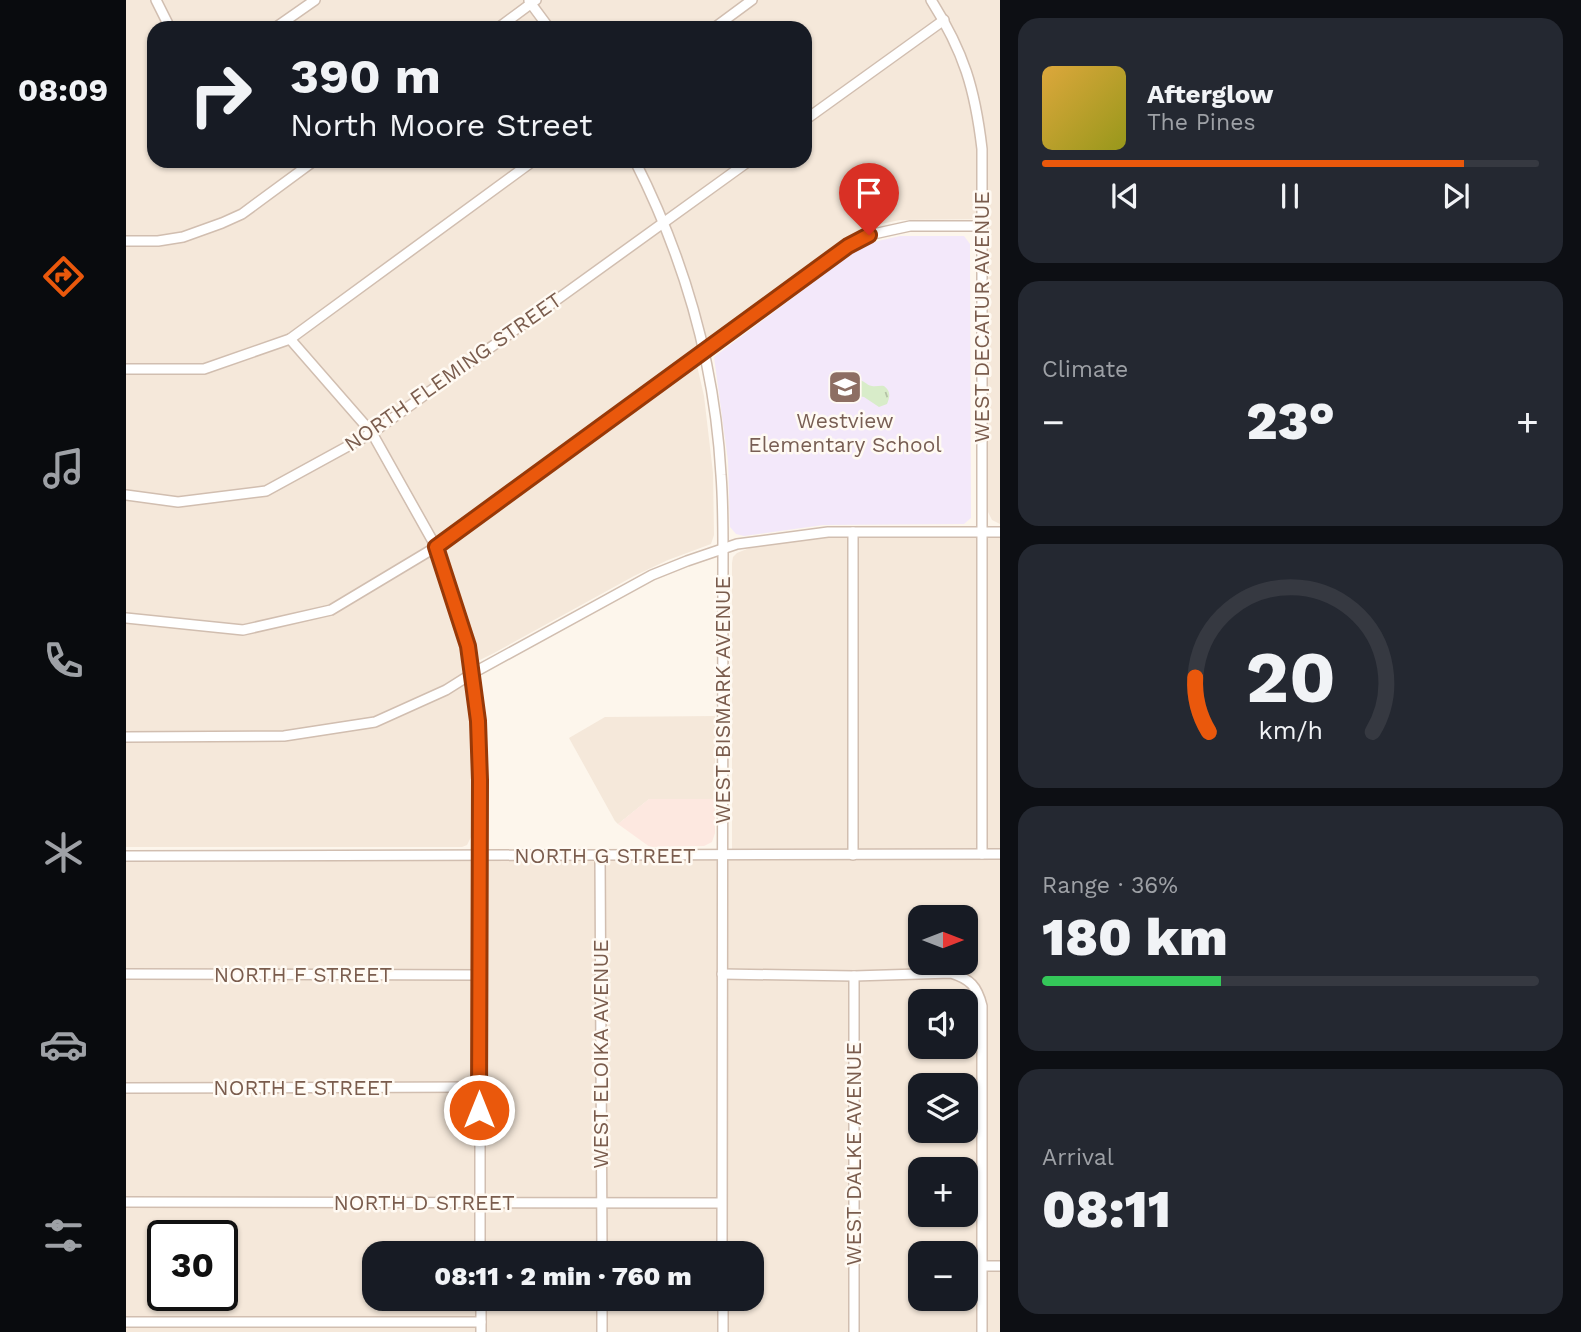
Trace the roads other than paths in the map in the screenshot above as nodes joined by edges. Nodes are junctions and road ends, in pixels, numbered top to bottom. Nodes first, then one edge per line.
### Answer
1 (156, 0) edge
2 (315, 0) edge
3 (752, 0) edge
4 (931, 0) edge
5 (532, 1) edge
6 (944, 20) junction
7 (166, 21) edge
8 (285, 21) edge
9 (507, 21) edge
10 (545, 21) edge
11 (724, 21) edge
12 (812, 115) edge
13 (304, 168) edge
14 (523, 168) edge
15 (638, 168) edge
16 (739, 168) edge
17 (664, 223) junction
18 (981, 226) junction
19 (126, 241) edge
20 (290, 339) junction
21 (705, 352) junction
22 (126, 369) edge
23 (372, 433) junction
24 (126, 495) edge
25 (853, 532) junction
26 (982, 532) junction
27 (1000, 532) edge
28 (436, 547) junction
29 (723, 550) junction
30 (126, 618) edge
31 (473, 673) junction
32 (126, 737) edge
33 (982, 854) junction
34 (1000, 854) edge
35 (600, 855) junction
36 (722, 855) junction
37 (853, 855) junction
38 (126, 856) edge
39 (480, 856) junction
40 (126, 974) edge
41 (722, 974) junction
42 (480, 975) junction
43 (854, 976) junction
44 (479, 1087) junction
45 (126, 1088) edge
46 (126, 1202) edge
47 (479, 1203) junction
48 (602, 1203) junction
49 (721, 1203) junction
50 (480, 1241) edge
51 (602, 1241) edge
52 (722, 1241) edge
53 (983, 1266) junction
54 (1000, 1266) edge
55 (602, 1311) edge
56 (723, 1311) edge
57 (126, 1322) edge
58 (481, 1327) edge
59 (602, 1332) edge
60 (723, 1332) edge
61 (853, 1332) edge
62 (982, 1332) edge

1 - 7 street
2 - 8 street
3 - 11 street
4 - 6 street, WEST DECATUR AVENUE
5 - 9 street
5 - 10 street
6 - 12 street
6 - 18 street, WEST DECATUR AVENUE
13 - 19 street
14 - 20 street
15 - 17 street, WEST BISMARK AVENUE
16 - 17 street, NORTH FLEMING STREET
17 - 21 street, WEST BISMARK AVENUE
17 - 23 street, NORTH FLEMING STREET
18 - 21 street
18 - 26 street, WEST DECATUR AVENUE
20 - 22 street
20 - 23 street
21 - 28 street
21 - 29 street, WEST BISMARK AVENUE
23 - 24 street, NORTH FLEMING STREET
23 - 28 street
25 - 26 street
25 - 29 street
25 - 37 street
26 - 27 street
26 - 33 street, WEST DECATUR AVENUE
28 - 30 street
28 - 31 street
29 - 31 street
29 - 36 street, WEST BISMARK AVENUE
31 - 32 street
31 - 39 street
33 - 34 street, NORTH G STREET
33 - 37 street, NORTH G STREET
35 - 36 street, NORTH G STREET
35 - 39 street, NORTH G STREET
35 - 48 street, WEST ELOIKA AVENUE
36 - 37 street, NORTH G STREET
36 - 41 street, WEST BISMARK AVENUE
38 - 39 street, NORTH G STREET
39 - 42 street
40 - 42 street, NORTH F STREET
41 - 43 street
41 - 49 street, WEST BISMARK AVENUE
42 - 44 street
43 - 53 street
43 - 61 street, WEST DALKE AVENUE
44 - 45 street, NORTH E STREET
44 - 47 street
46 - 47 street, NORTH D STREET
47 - 48 street, NORTH D STREET
47 - 50 street
48 - 49 street, NORTH D STREET
48 - 51 street, WEST ELOIKA AVENUE
49 - 52 street, WEST BISMARK AVENUE
53 - 54 street
53 - 62 street
55 - 59 street
56 - 60 street
57 - 58 street

